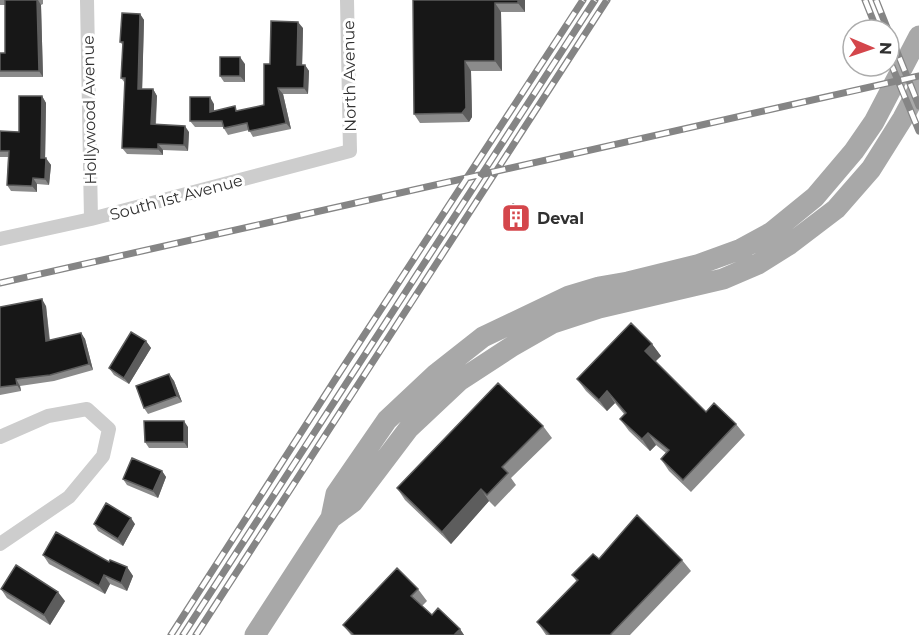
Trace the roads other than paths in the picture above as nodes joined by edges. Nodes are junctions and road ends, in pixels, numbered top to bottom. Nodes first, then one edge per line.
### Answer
1 (87, 0) edge
2 (347, 0) edge
3 (919, 36) edge
4 (919, 88) edge
5 (350, 151) joint
6 (91, 219) junction
7 (0, 239) edge
8 (0, 437) edge
9 (331, 518) junction
10 (0, 544) edge
11 (255, 635) edge

1 - 6 street, Hollywood Avenue
2 - 5 street, North Avenue
3 - 9 main road
4 - 9 main road
5 - 6 street, South 1st Avenue
6 - 7 street, South 1st Avenue
8 - 10 street
9 - 11 main road

